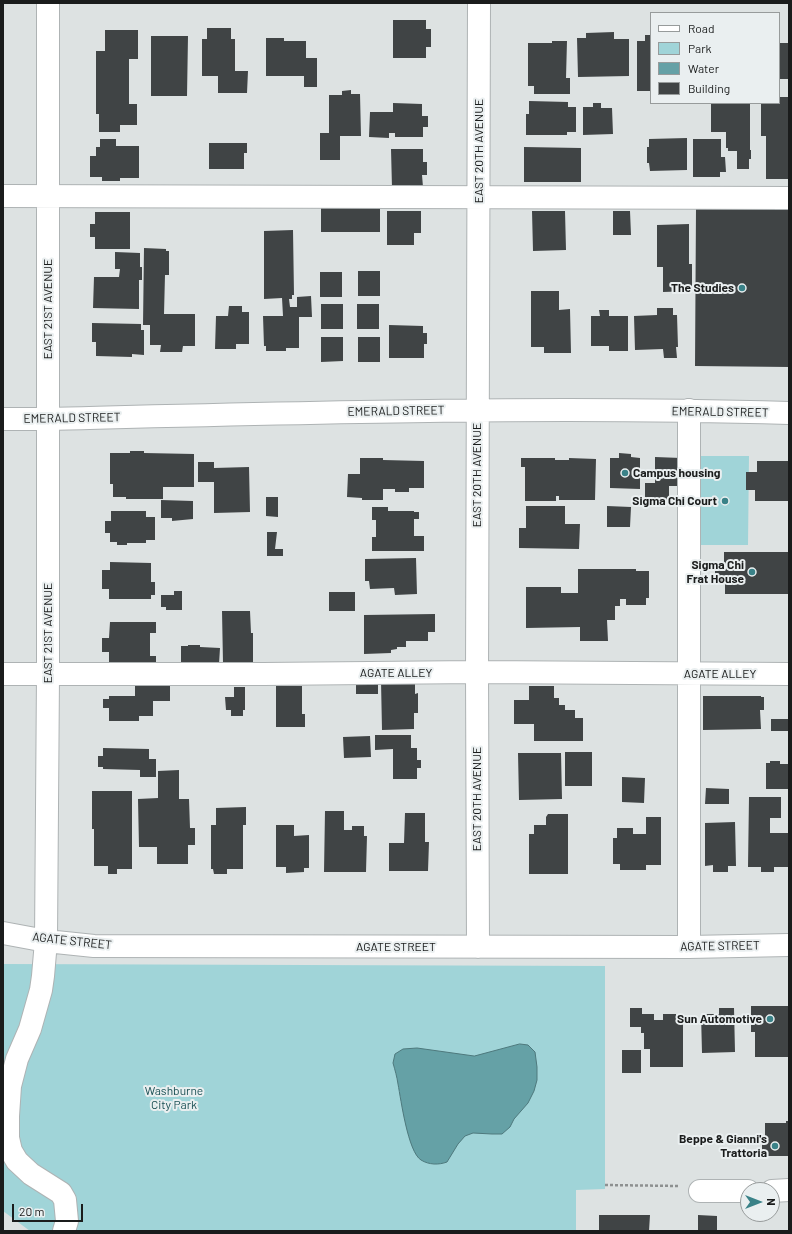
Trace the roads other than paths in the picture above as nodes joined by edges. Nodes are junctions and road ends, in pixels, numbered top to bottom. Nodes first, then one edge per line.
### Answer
1 (48, 3) edge
2 (479, 3) edge
3 (3, 196) edge
4 (48, 196) junction
5 (479, 198) junction
6 (789, 198) edge
7 (477, 410) junction
8 (689, 410) junction
9 (789, 413) edge
10 (3, 419) edge
11 (48, 419) junction
12 (477, 672) junction
13 (3, 674) edge
14 (48, 674) junction
15 (689, 674) junction
16 (789, 674) edge
17 (3, 933) edge
18 (46, 941) junction
19 (789, 945) edge
20 (478, 946) junction
21 (688, 946) junction
22 (740, 1191) edge
23 (700, 1192) road end
24 (64, 1231) edge

1 - 4 street, EAST 21ST AVENUE
2 - 5 street, EAST 20TH AVENUE
3 - 4 street
4 - 5 street
4 - 11 street, EAST 21ST AVENUE
5 - 6 street
5 - 7 street, EAST 20TH AVENUE
7 - 8 street, EMERALD STREET
7 - 11 street, EMERALD STREET
7 - 12 street, EAST 20TH AVENUE
8 - 9 street, EMERALD STREET
8 - 15 street
10 - 11 street, EMERALD STREET
11 - 14 street, EAST 21ST AVENUE
12 - 14 street, AGATE ALLEY
12 - 15 street, AGATE ALLEY
12 - 20 street, EAST 20TH AVENUE
13 - 14 street, AGATE ALLEY
14 - 18 street, EAST 21ST AVENUE
15 - 16 street, AGATE ALLEY
15 - 21 street
17 - 18 street, AGATE STREET
18 - 20 street, AGATE STREET
18 - 24 street, EAST 21ST AVENUE
19 - 21 street, AGATE STREET
20 - 21 street, AGATE STREET
22 - 23 street

